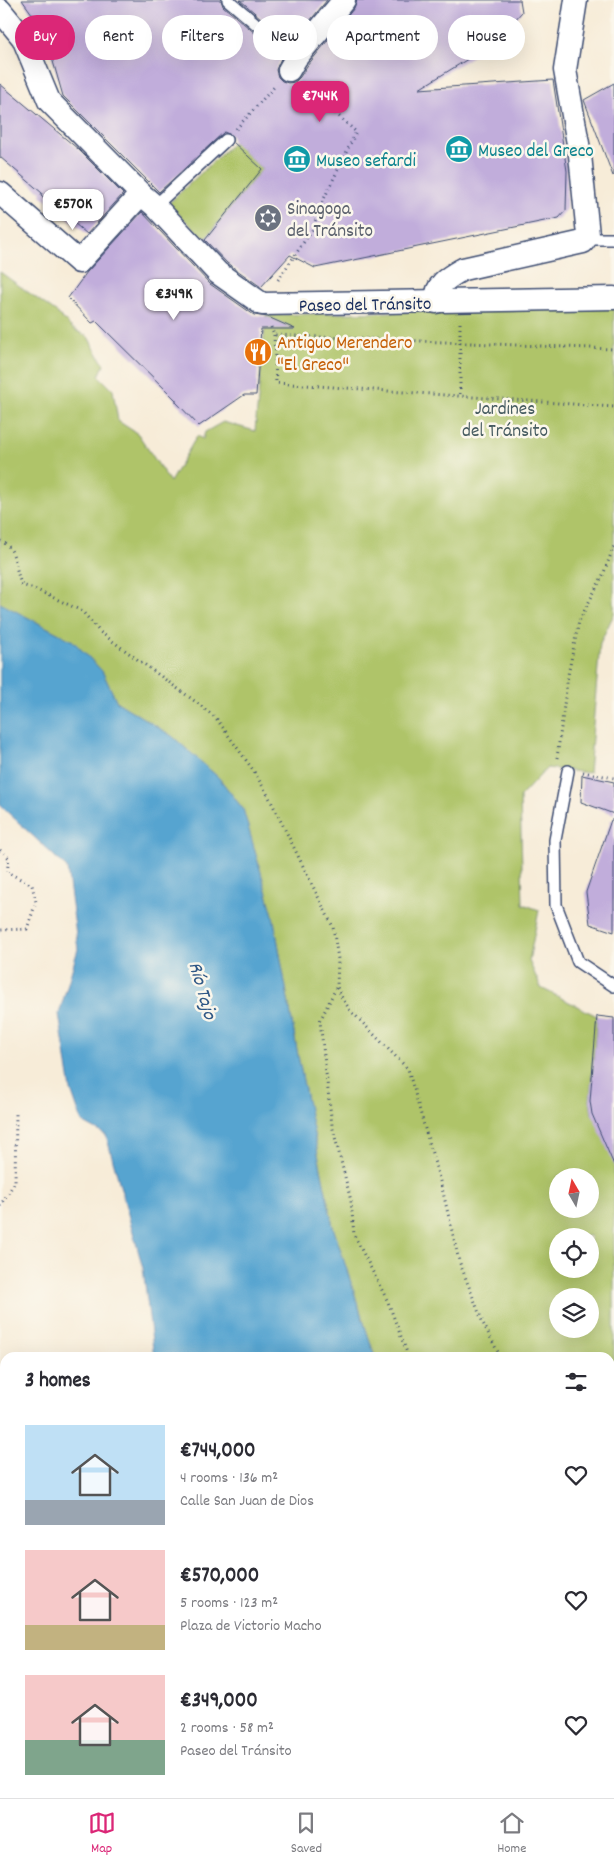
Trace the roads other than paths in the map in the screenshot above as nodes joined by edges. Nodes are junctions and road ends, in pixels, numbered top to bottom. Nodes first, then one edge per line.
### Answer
1 (228, 0) edge
2 (344, 0) edge
3 (576, 0) edge
4 (0, 10) edge
5 (292, 64) joint
6 (226, 140) road end
7 (0, 193) edge
8 (148, 200) junction
9 (588, 235) junction
10 (614, 239) edge
11 (614, 298) edge
12 (436, 302) junction
13 (572, 770) road end
14 (614, 986) edge

1 - 5 lane
2 - 5 street
3 - 9 street
4 - 8 street
6 - 8 lane
7 - 8 street
8 - 12 street, Paseo del Tránsito
9 - 10 lane
9 - 12 street
11 - 12 street, Paseo del Tránsito
13 - 14 lane

